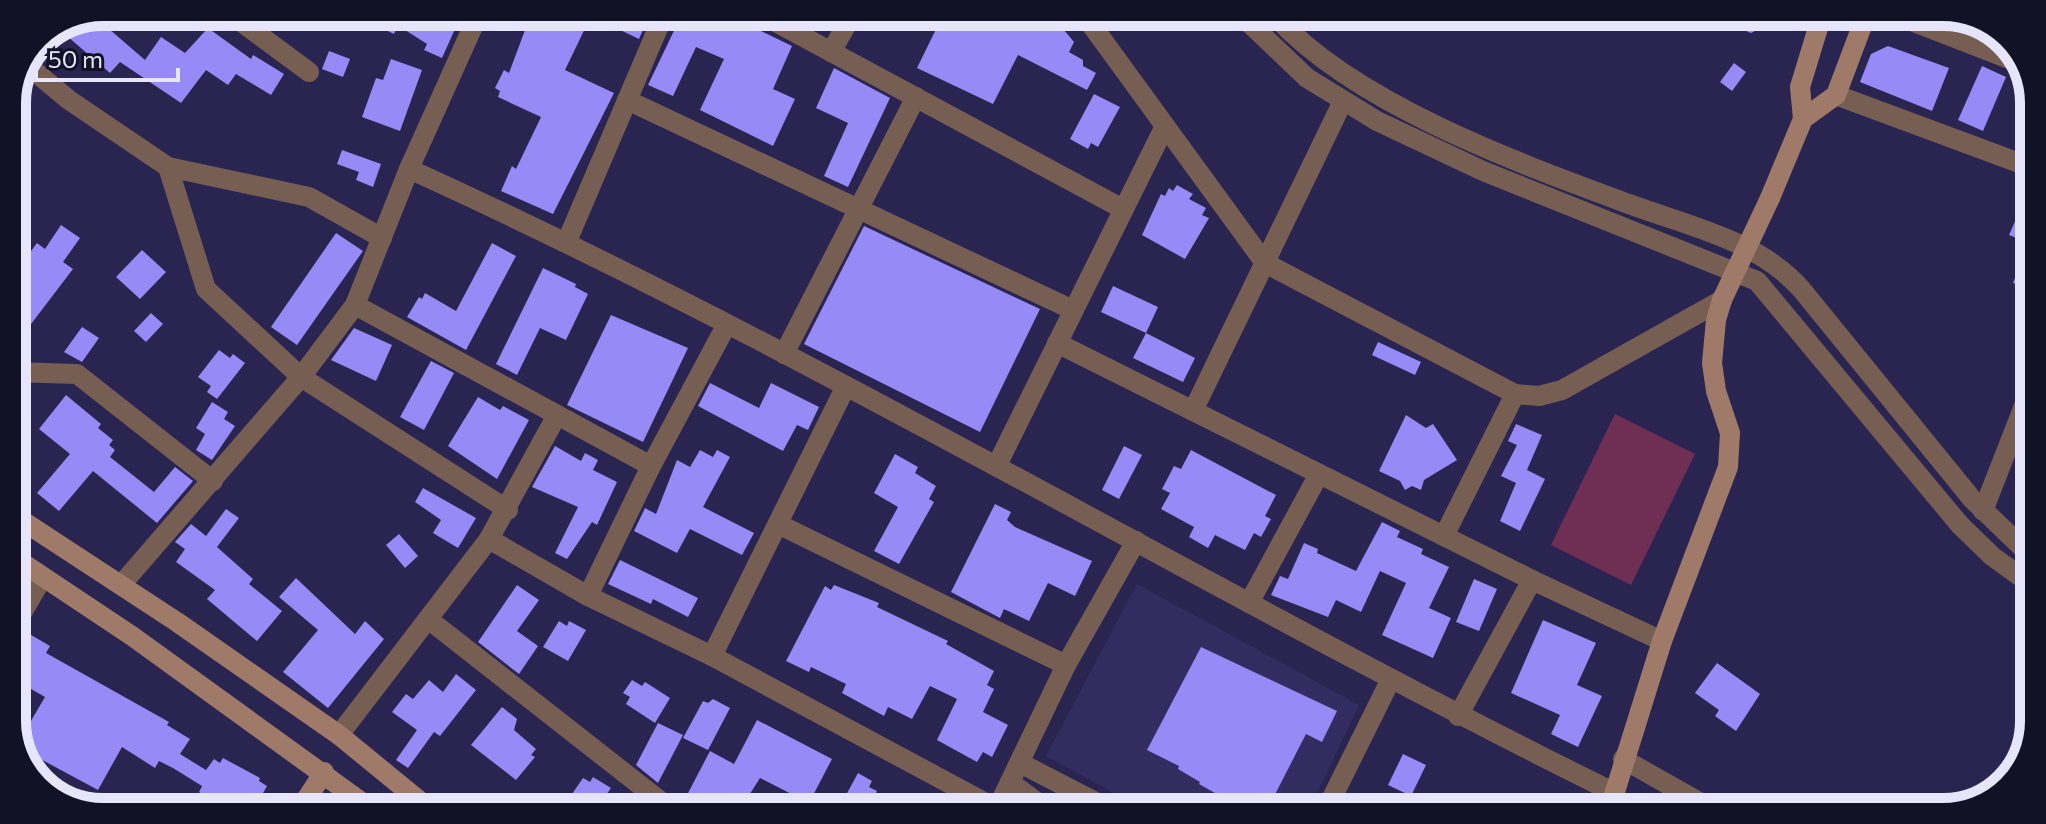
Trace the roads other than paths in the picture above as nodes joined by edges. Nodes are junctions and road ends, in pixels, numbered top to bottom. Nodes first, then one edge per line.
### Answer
1 (247, 26) edge
2 (473, 26) edge
3 (659, 26) edge
4 (783, 26) edge
5 (846, 26) edge
6 (1092, 26) edge
7 (1252, 26) edge
8 (1286, 26) edge
9 (1819, 26) edge
10 (1862, 26) edge
11 (1924, 26) edge
12 (831, 52) junction
13 (2004, 57) edge
14 (33, 70) edge
15 (309, 72) dead end
16 (1836, 95) junction
17 (916, 97) junction
18 (627, 100) junction
19 (1343, 101) junction
20 (1803, 119) junction
21 (1165, 126) junction
22 (1467, 138) junction
23 (1456, 160) junction
24 (2020, 163) edge
25 (168, 167) junction
26 (409, 169) junction
27 (857, 208) junction
28 (1123, 209) junction
29 (382, 238) junction
30 (567, 241) junction
31 (1265, 263) junction
32 (1722, 300) junction
33 (355, 305) junction
34 (1073, 310) junction
35 (727, 324) junction
36 (1057, 343) junction
37 (784, 354) junction
38 (26, 372) edge
39 (301, 377) junction
40 (846, 386) junction
41 (1515, 394) junction
42 (1193, 411) junction
43 (557, 415) junction
44 (2020, 416) edge
45 (997, 465) junction
46 (651, 466) junction
47 (1319, 474) junction
48 (213, 481) junction
49 (508, 510) junction
50 (1983, 511) junction
51 (26, 523) edge
52 (778, 524) junction
53 (1444, 536) junction
54 (489, 539) junction
55 (1136, 541) junction
56 (2020, 546) edge
57 (26, 565) edge
58 (2020, 576) edge
59 (43, 577) junction
60 (1532, 580) junction
61 (121, 585) junction
62 (588, 596) junction
63 (26, 601) edge
64 (1249, 603) junction
65 (152, 605) junction
66 (428, 619) junction
67 (132, 636) junction
68 (1662, 641) junction
69 (712, 656) junction
70 (1066, 665) junction
71 (1391, 679) junction
72 (1458, 716) junction
73 (339, 735) junction
74 (1623, 759) junction
75 (1020, 763) junction
76 (324, 772) junction
77 (1010, 782) junction
78 (307, 798) edge
79 (357, 798) edge
80 (416, 798) edge
81 (648, 798) edge
82 (977, 798) edge
83 (1002, 798) edge
84 (1031, 798) edge
85 (1088, 798) edge
86 (1332, 798) edge
87 (1606, 798) edge
88 (1612, 798) edge
89 (1692, 798) edge

1 - 15 street
2 - 26 street
3 - 18 street
4 - 12 street
5 - 12 street
6 - 21 street
7 - 19 street
8 - 22 street
9 - 20 street
10 - 16 street
11 - 13 street
12 - 17 street
14 - 25 street
16 - 20 street
16 - 24 street
17 - 27 street
17 - 28 street
18 - 27 street
18 - 30 street
19 - 23 street
19 - 31 street
20 - 32 street, bridge
21 - 28 street
21 - 31 street
22 - 23 street
22 - 50 street
23 - 58 street
25 - 29 street
25 - 39 street
26 - 29 street
26 - 30 street
27 - 34 street
27 - 37 street
28 - 34 street
29 - 33 street
30 - 35 street
31 - 41 street
31 - 42 street
32 - 41 street
32 - 68 street
33 - 39 street
33 - 43 street
34 - 36 street
35 - 37 street
35 - 46 street
36 - 42 street
36 - 45 street
37 - 40 street
38 - 48 street
39 - 48 street
39 - 49 street
40 - 45 street
40 - 52 street
41 - 53 street
42 - 47 street
43 - 46 street
43 - 49 street
44 - 50 street
45 - 55 street
46 - 62 street
47 - 53 street
47 - 64 street
48 - 61 street
49 - 54 street
50 - 56 street
51 - 61 street
52 - 69 street
52 - 70 street
53 - 60 street
54 - 62 street
54 - 66 street
55 - 64 street
55 - 70 street
57 - 59 street
59 - 63 street
59 - 67 street
60 - 68 street
60 - 72 street
61 - 65 street
62 - 69 street
64 - 71 street
65 - 67 street
65 - 73 street
66 - 73 street
66 - 81 street
67 - 76 street
68 - 74 street
69 - 82 street
70 - 75 street
71 - 72 street
71 - 86 street
72 - 87 street
73 - 80 street
74 - 88 street
74 - 89 street
75 - 77 street
75 - 85 street
76 - 78 street
76 - 79 street
77 - 83 street
77 - 84 street

